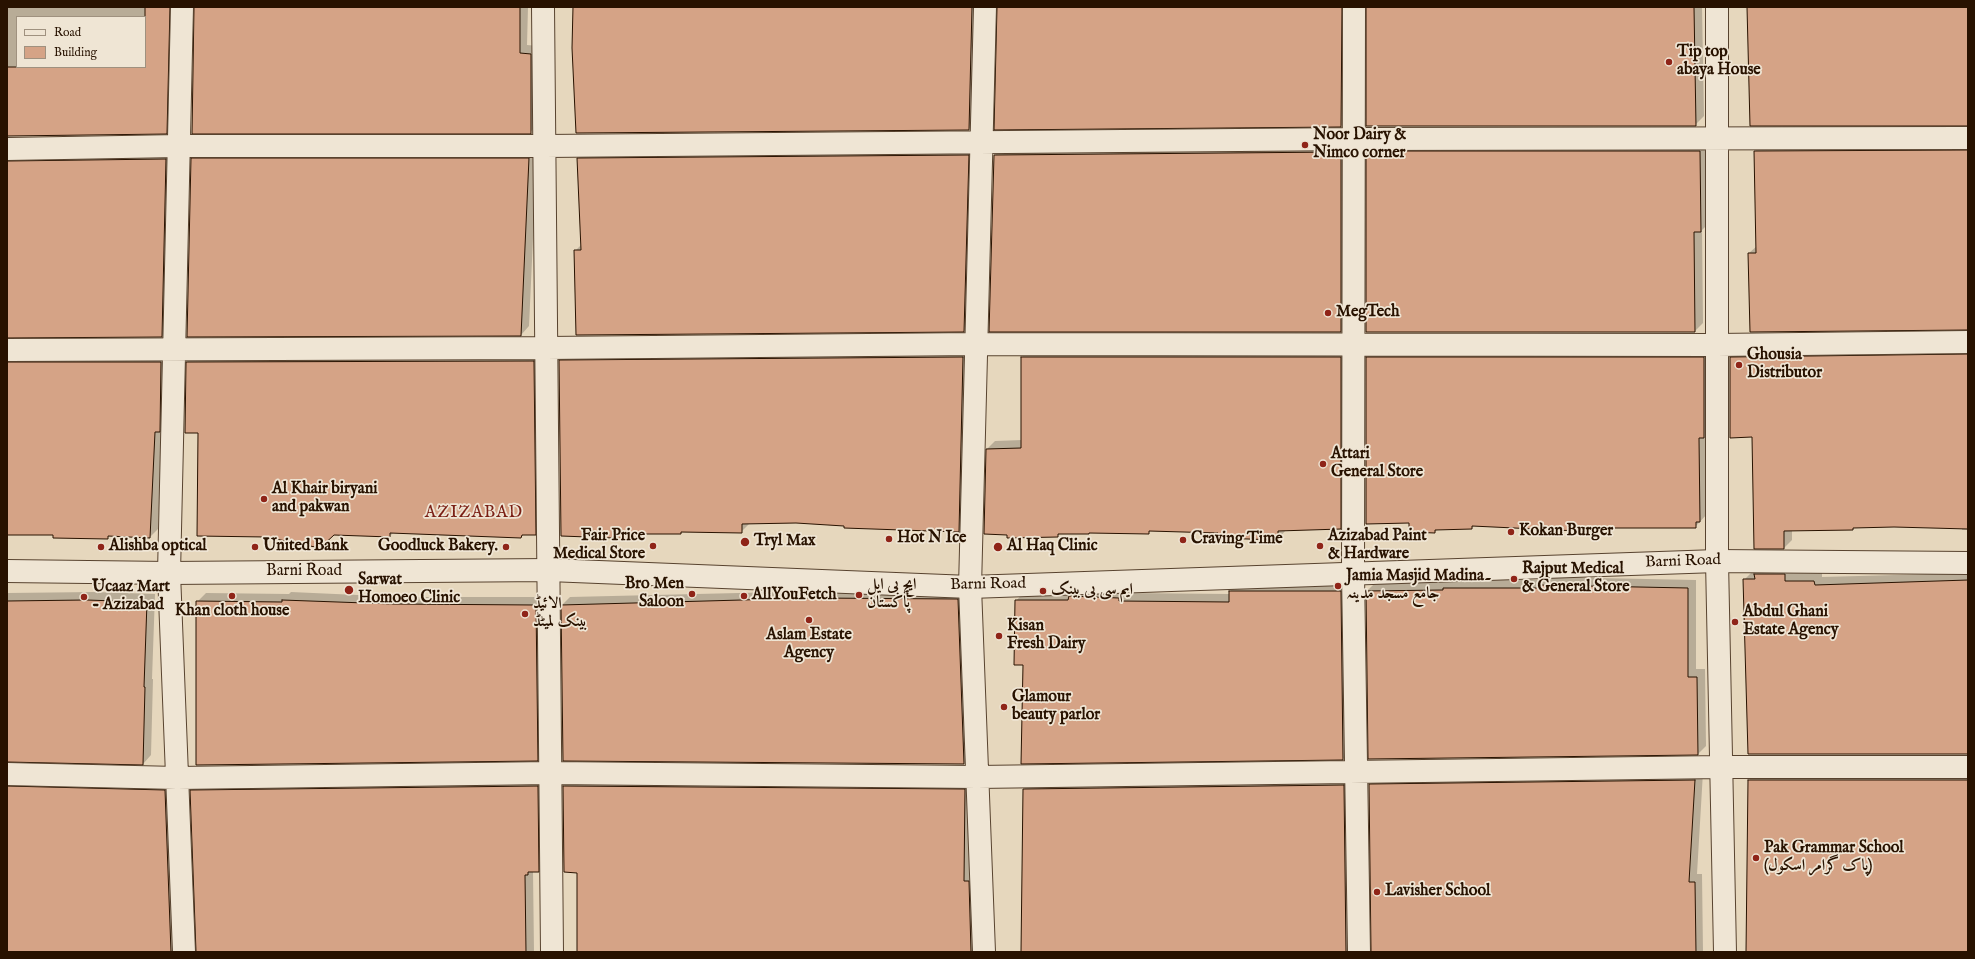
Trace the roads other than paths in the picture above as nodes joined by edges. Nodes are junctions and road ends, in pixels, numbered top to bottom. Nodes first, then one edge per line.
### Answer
1 (182, 7) edge
2 (543, 7) edge
3 (985, 7) edge
4 (1354, 7) edge
5 (1717, 7) edge
6 (1968, 138) edge
7 (1354, 139) junction
8 (1717, 139) junction
9 (981, 143) junction
10 (179, 146) junction
11 (545, 146) junction
12 (7, 149) edge
13 (1968, 342) edge
14 (976, 344) junction
15 (1354, 344) junction
16 (1717, 345) junction
17 (546, 348) junction
18 (7, 350) edge
19 (175, 351) junction
20 (1718, 561) junction
21 (1968, 563) edge
22 (7, 570) edge
23 (549, 570) junction
24 (169, 573) junction
25 (1353, 574) junction
26 (970, 587) junction
27 (1721, 767) junction
28 (1968, 767) edge
29 (1356, 772) junction
30 (550, 773) junction
31 (7, 774) edge
32 (977, 777) junction
33 (177, 778) junction
34 (184, 952) edge
35 (552, 952) edge
36 (984, 952) edge
37 (1359, 952) edge
38 (1725, 952) edge

1 - 10 street
2 - 11 street
3 - 9 street
4 - 7 street
5 - 8 street
6 - 8 street
7 - 8 street
7 - 9 street
7 - 15 street
8 - 16 street
9 - 11 street
9 - 14 street
10 - 11 street
10 - 12 street
10 - 19 street
11 - 17 street
13 - 16 street
14 - 15 street
14 - 17 street
14 - 26 street
15 - 16 street
15 - 25 street
16 - 20 street
17 - 19 street
17 - 23 street
18 - 19 street
19 - 24 street
20 - 21 street, Barni Road
20 - 25 street, Barni Road
20 - 27 street
22 - 24 street, Barni Road
23 - 24 street, Barni Road
23 - 26 street, Barni Road
23 - 30 street
24 - 33 street
25 - 26 street, Barni Road
25 - 29 street
26 - 32 street
27 - 28 street
27 - 29 street
27 - 38 street
29 - 32 street
29 - 37 street
30 - 32 street
30 - 33 street
30 - 35 street
31 - 33 street
32 - 36 street
33 - 34 street

